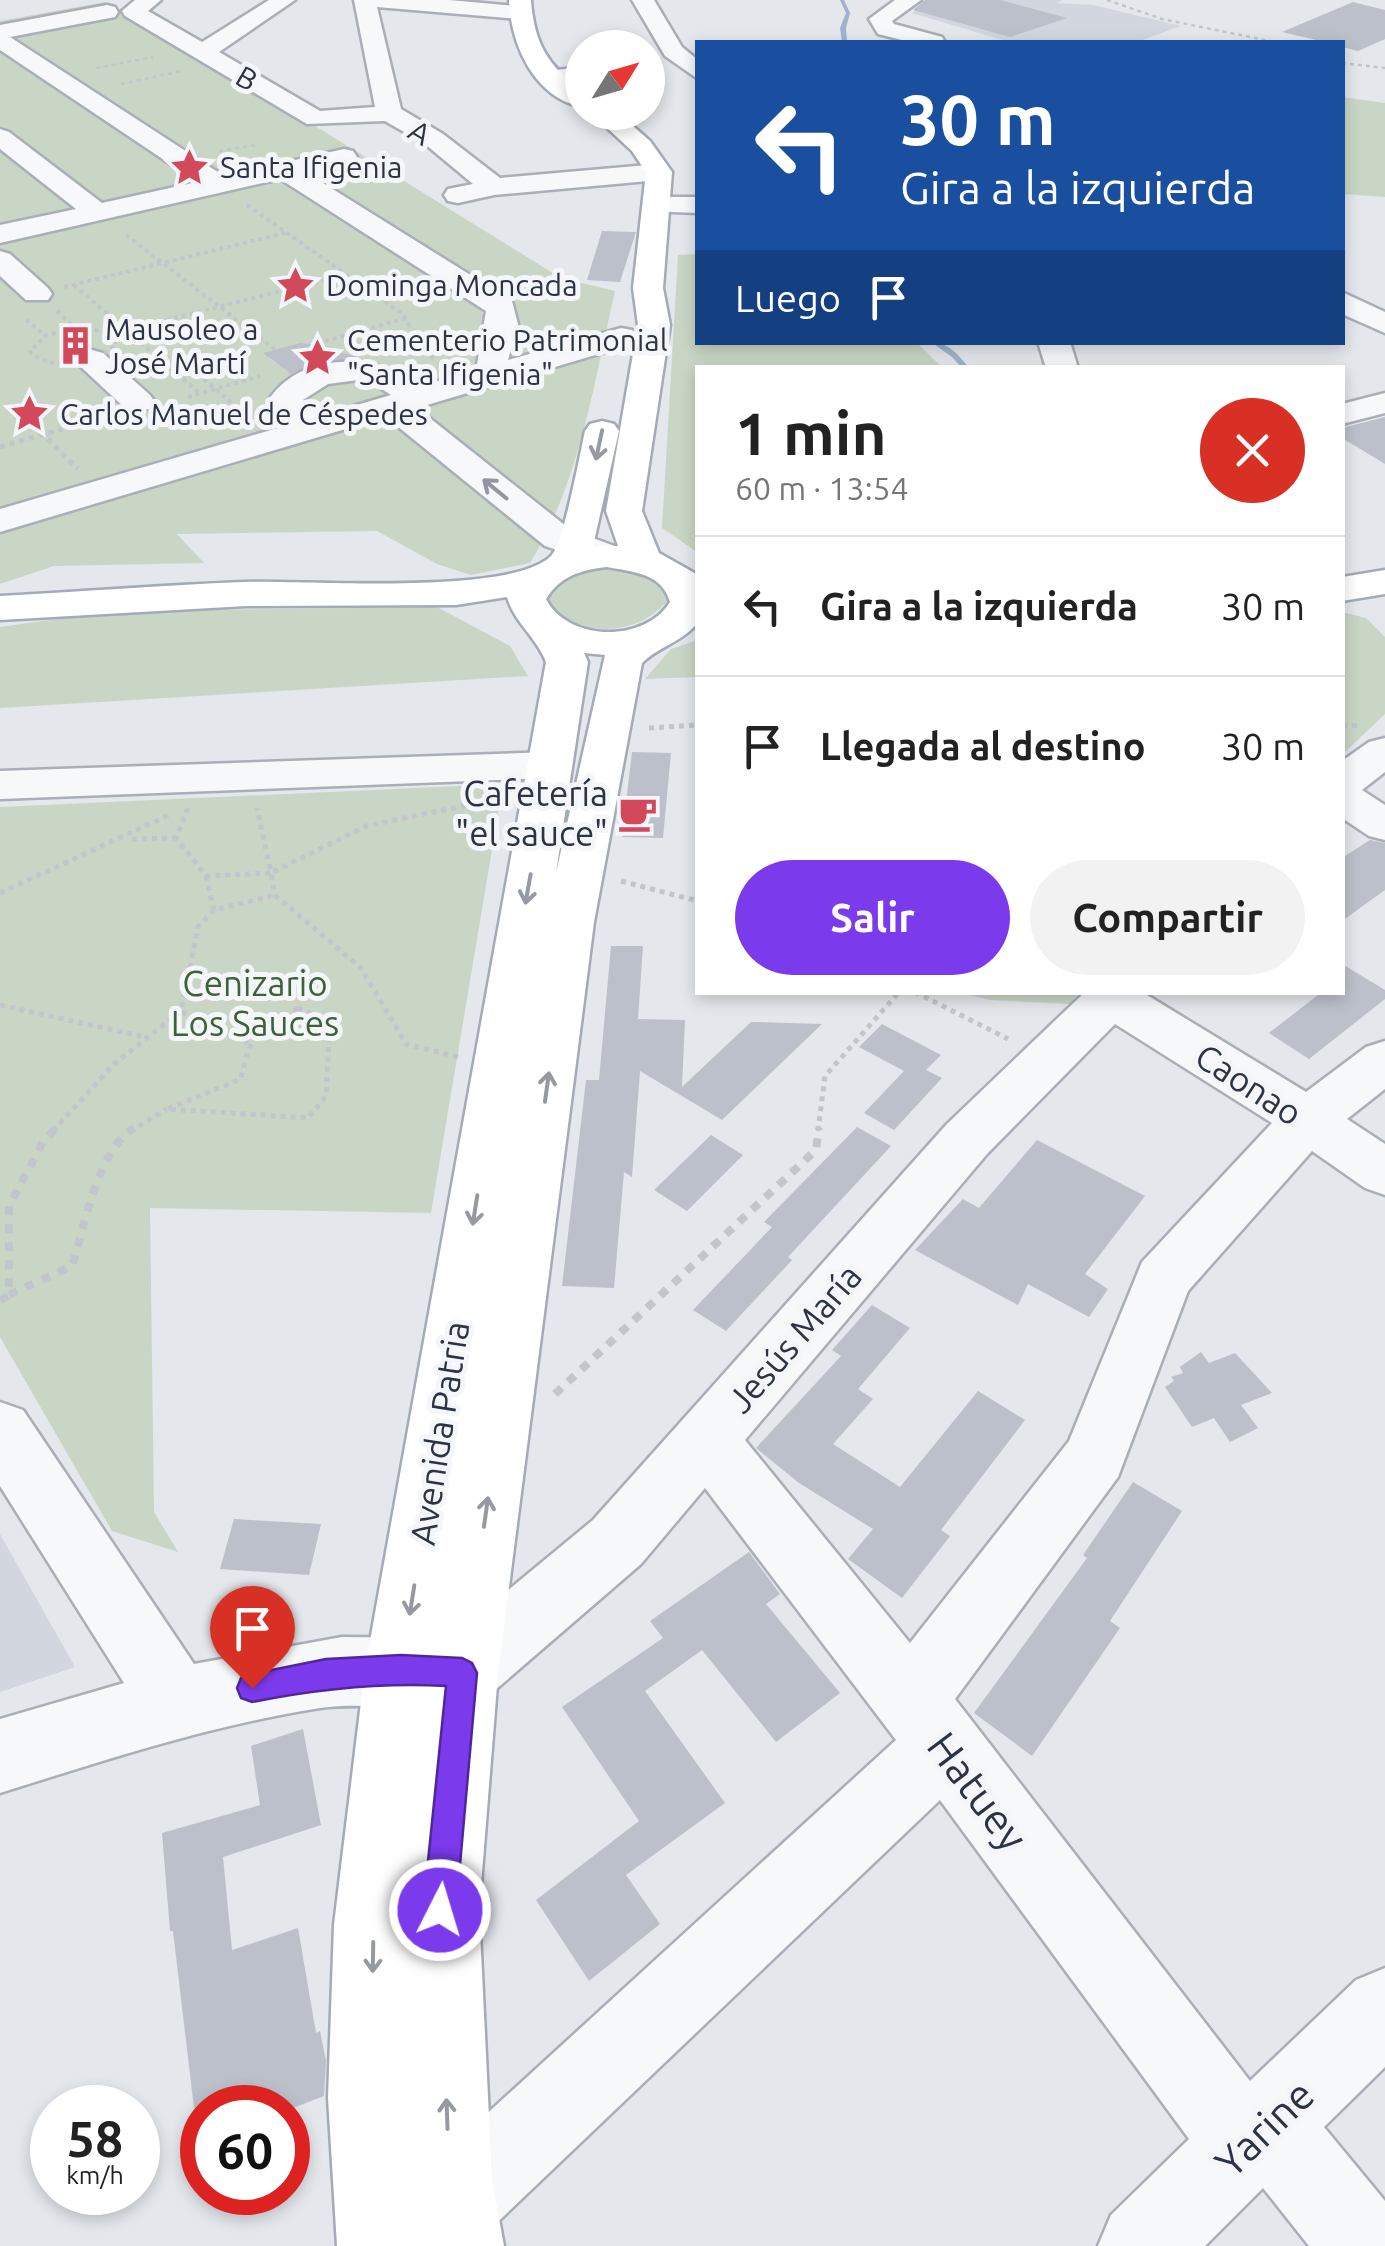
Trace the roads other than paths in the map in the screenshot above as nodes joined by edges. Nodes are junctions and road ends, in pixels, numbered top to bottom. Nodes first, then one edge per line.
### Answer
1 (150, 0) edge
2 (284, 0) edge
3 (366, 0) edge
4 (643, 0) edge
5 (910, 0) edge
6 (520, 6) edge
7 (107, 12) dead end
8 (0, 36) edge
9 (927, 40) edge
10 (204, 52) junction
11 (694, 66) edge
12 (665, 67) edge
13 (56, 76) junction
14 (565, 76) edge
15 (548, 78) junction
16 (18, 84) dead end
17 (565, 89) edge
18 (389, 114) junction
19 (623, 130) edge
20 (6, 131) edge
21 (344, 158) dead end
22 (283, 170) junction
23 (659, 172) junction
24 (218, 184) junction
25 (494, 186) junction
26 (450, 197) dead end
27 (657, 205) junction
28 (695, 205) edge
29 (97, 212) junction
30 (0, 234) edge
31 (0, 260) edge
32 (1345, 303) edge
33 (0, 304) edge
34 (1385, 324) edge
35 (633, 329) junction
36 (102, 347) road end
37 (493, 375) junction
38 (138, 402) dead end
39 (404, 402) junction
40 (1385, 404) edge
41 (1345, 413) edge
42 (356, 416) junction
43 (314, 428) junction
44 (0, 521) edge
45 (1385, 582) edge
46 (569, 587) junction
47 (1345, 589) edge
48 (0, 608) edge
49 (670, 618) edge
50 (1385, 751) edge
51 (566, 754) junction
52 (1345, 781) edge
53 (0, 785) edge
54 (1345, 799) edge
55 (1385, 826) edge
56 (1114, 995) edge
57 (1385, 1060) edge
58 (1306, 1120) junction
59 (1385, 1173) edge
60 (0, 1430) edge
61 (706, 1440) junction
62 (431, 1671) junction
63 (178, 1703) junction
64 (928, 1724) junction
65 (0, 1756) edge
66 (1385, 2009) edge
67 (1257, 2135) junction
68 (457, 2225) edge
69 (381, 2246) edge
70 (1142, 2246) edge
71 (1365, 2246) edge

1 - 10 street, B
2 - 10 street
3 - 6 street
3 - 18 street, A
4 - 11 street
5 - 9 street
6 - 15 main road
7 - 8 street
8 - 13 street
10 - 18 street, B
11 - 12 street
13 - 16 street
13 - 24 street
14 - 15 street
15 - 17 main road
18 - 25 street, A
19 - 23 main road
20 - 29 street
21 - 22 street
22 - 24 street
22 - 37 street
23 - 25 street
23 - 27 main road
24 - 29 street
25 - 26 street
27 - 28 street
27 - 35 main road
29 - 30 street
31 - 33 street
32 - 34 street
35 - 37 street
35 -> 46 main road, Avenida Patria
35 - 46 main road
36 - 38 street
37 - 39 street
39 - 42 street
39 - 43 street
46 -> 39 street
40 - 41 street
42 - 43 street
42 - 46 street
43 - 44 street
45 - 47 main road
46 - 48 main road
46 - 49 main road
46 - 49 main road
46 - 51 main road, Avenida Patria
49 - 51 main road, Avenida Patria
50 - 52 street
51 - 53 street
51 -> 62 main road, Avenida Patria
62 -> 51 main road, Avenida Patria
54 - 55 street
56 - 58 street, Caonao
56 - 61 street, Jesús María
57 - 58 street
58 - 59 street, Caonao
58 - 64 street
60 - 63 street
61 - 62 street, Jesús María
61 - 64 street, Hatuey
62 - 63 street
68 -> 62 main road, Avenida Patria
62 -> 69 main road, Avenida Patria
63 - 65 street
64 - 67 street, Hatuey
64 - 68 street
66 - 67 street, Yarine
67 - 70 street, Yarine
67 - 71 street, Hatuey

